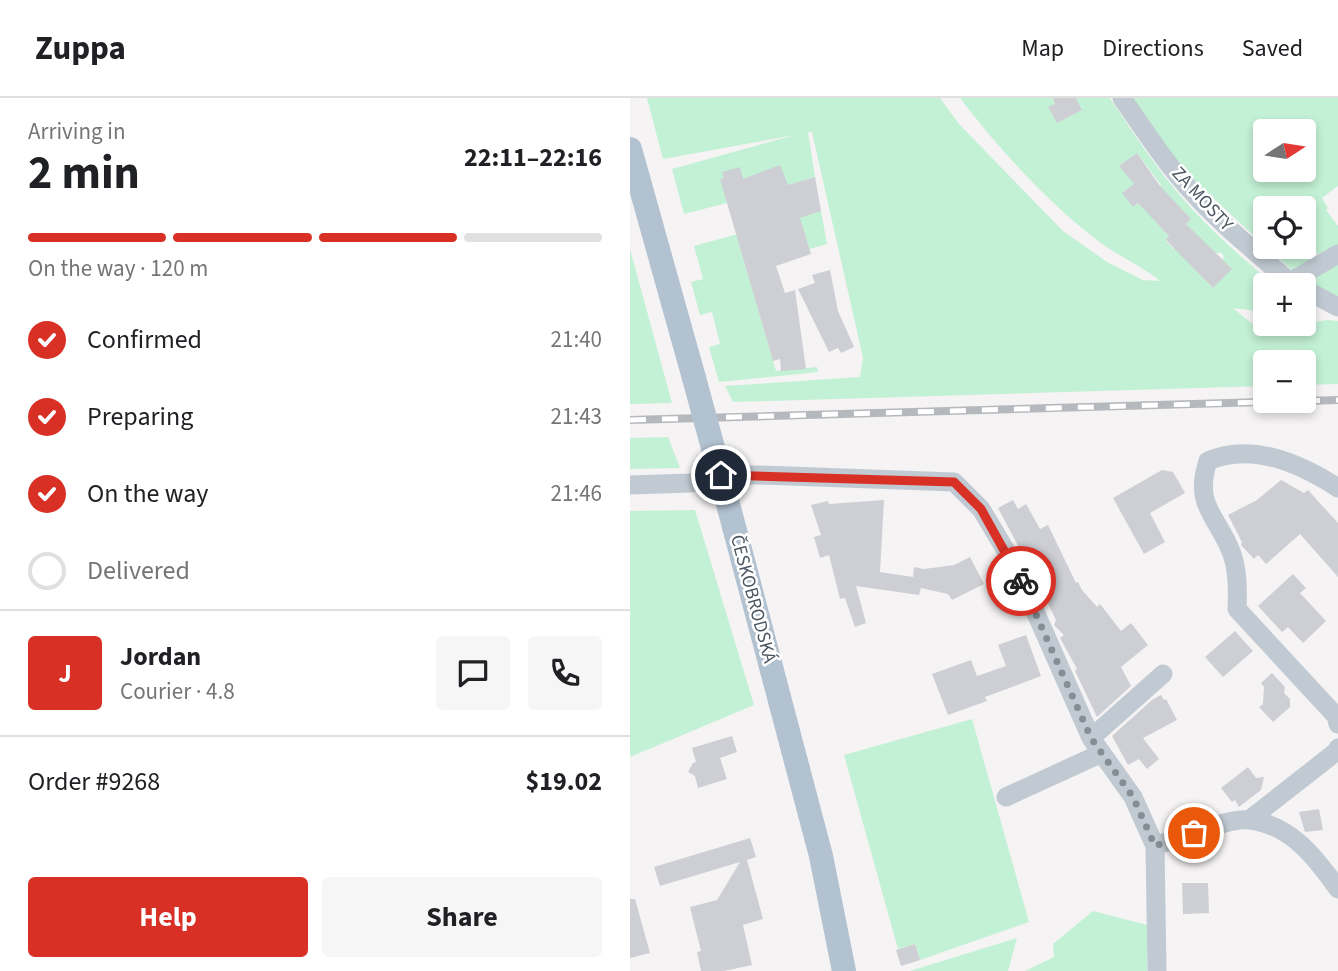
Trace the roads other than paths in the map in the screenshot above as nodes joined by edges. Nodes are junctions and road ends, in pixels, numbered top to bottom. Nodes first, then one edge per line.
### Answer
1 (1122, 98) edge
2 (630, 149) edge
3 (1338, 254) edge
4 (1283, 273) edge
5 (1313, 273) edge
6 (1316, 295) edge
7 (1338, 307) edge
8 (720, 473) junction
9 (630, 485) edge
10 (1338, 488) edge
11 (1163, 674) dead end
12 (1338, 724) edge
13 (1096, 745) junction
14 (1338, 748) edge
15 (1006, 797) dead end
16 (1249, 820) junction
17 (1155, 846) junction
18 (1338, 889) edge
19 (844, 971) edge
20 (1157, 971) edge

1 - 4 street, ZA MOSTY
2 - 8 main road, ČESKOBRODSKÁ, bridge
3 - 5 street
6 - 7 street, ZA MOSTY
8 - 9 street
8 - 13 street
8 - 19 main road, ČESKOBRODSKÁ
10 - 12 street
11 - 13 street
13 - 15 street
13 - 17 street
14 - 16 street
16 - 17 street
16 - 18 street
17 - 20 street

